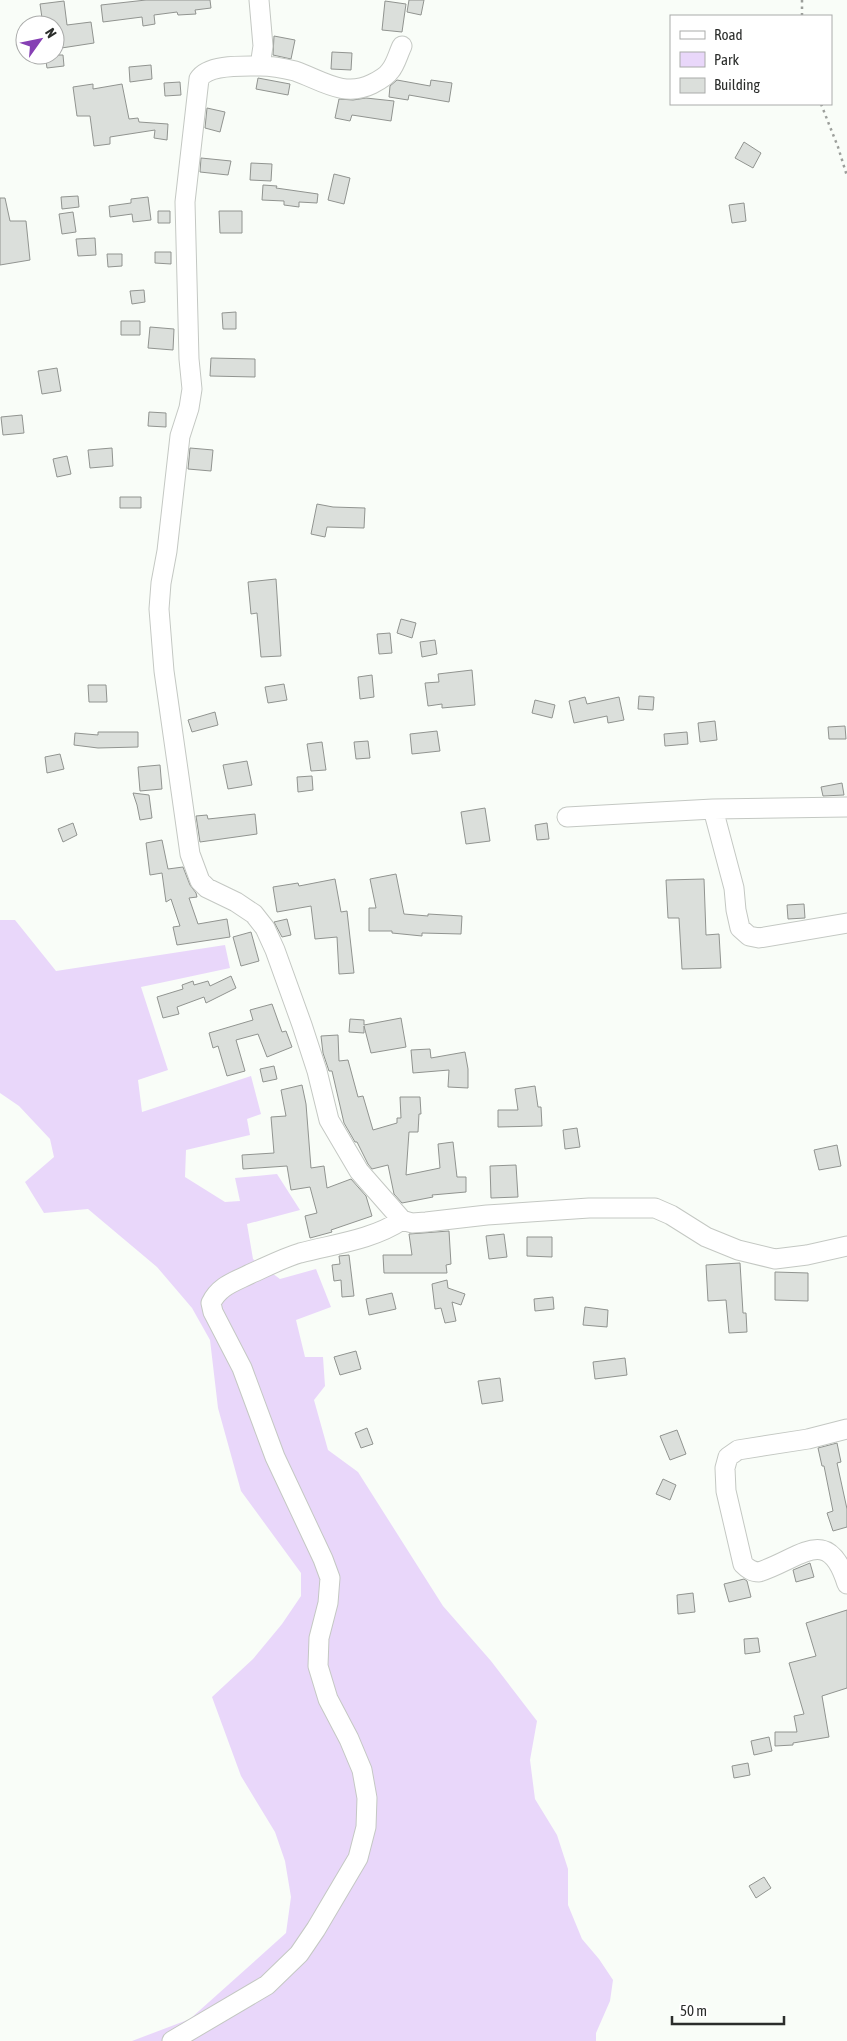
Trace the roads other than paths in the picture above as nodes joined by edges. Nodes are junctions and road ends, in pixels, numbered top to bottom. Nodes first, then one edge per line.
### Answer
1 (259, 0) edge
2 (402, 46) dead end
3 (260, 66) junction
4 (847, 807) edge
5 (712, 809) junction
6 (567, 817) dead end
7 (847, 923) edge
8 (402, 1220) junction
9 (847, 1246) edge
10 (847, 1429) edge
11 (847, 1584) edge
12 (172, 2041) edge

1 - 3 street
2 - 3 street
3 - 8 street
4 - 5 street
5 - 6 street
5 - 7 street
8 - 9 street
8 - 12 street
10 - 11 street

